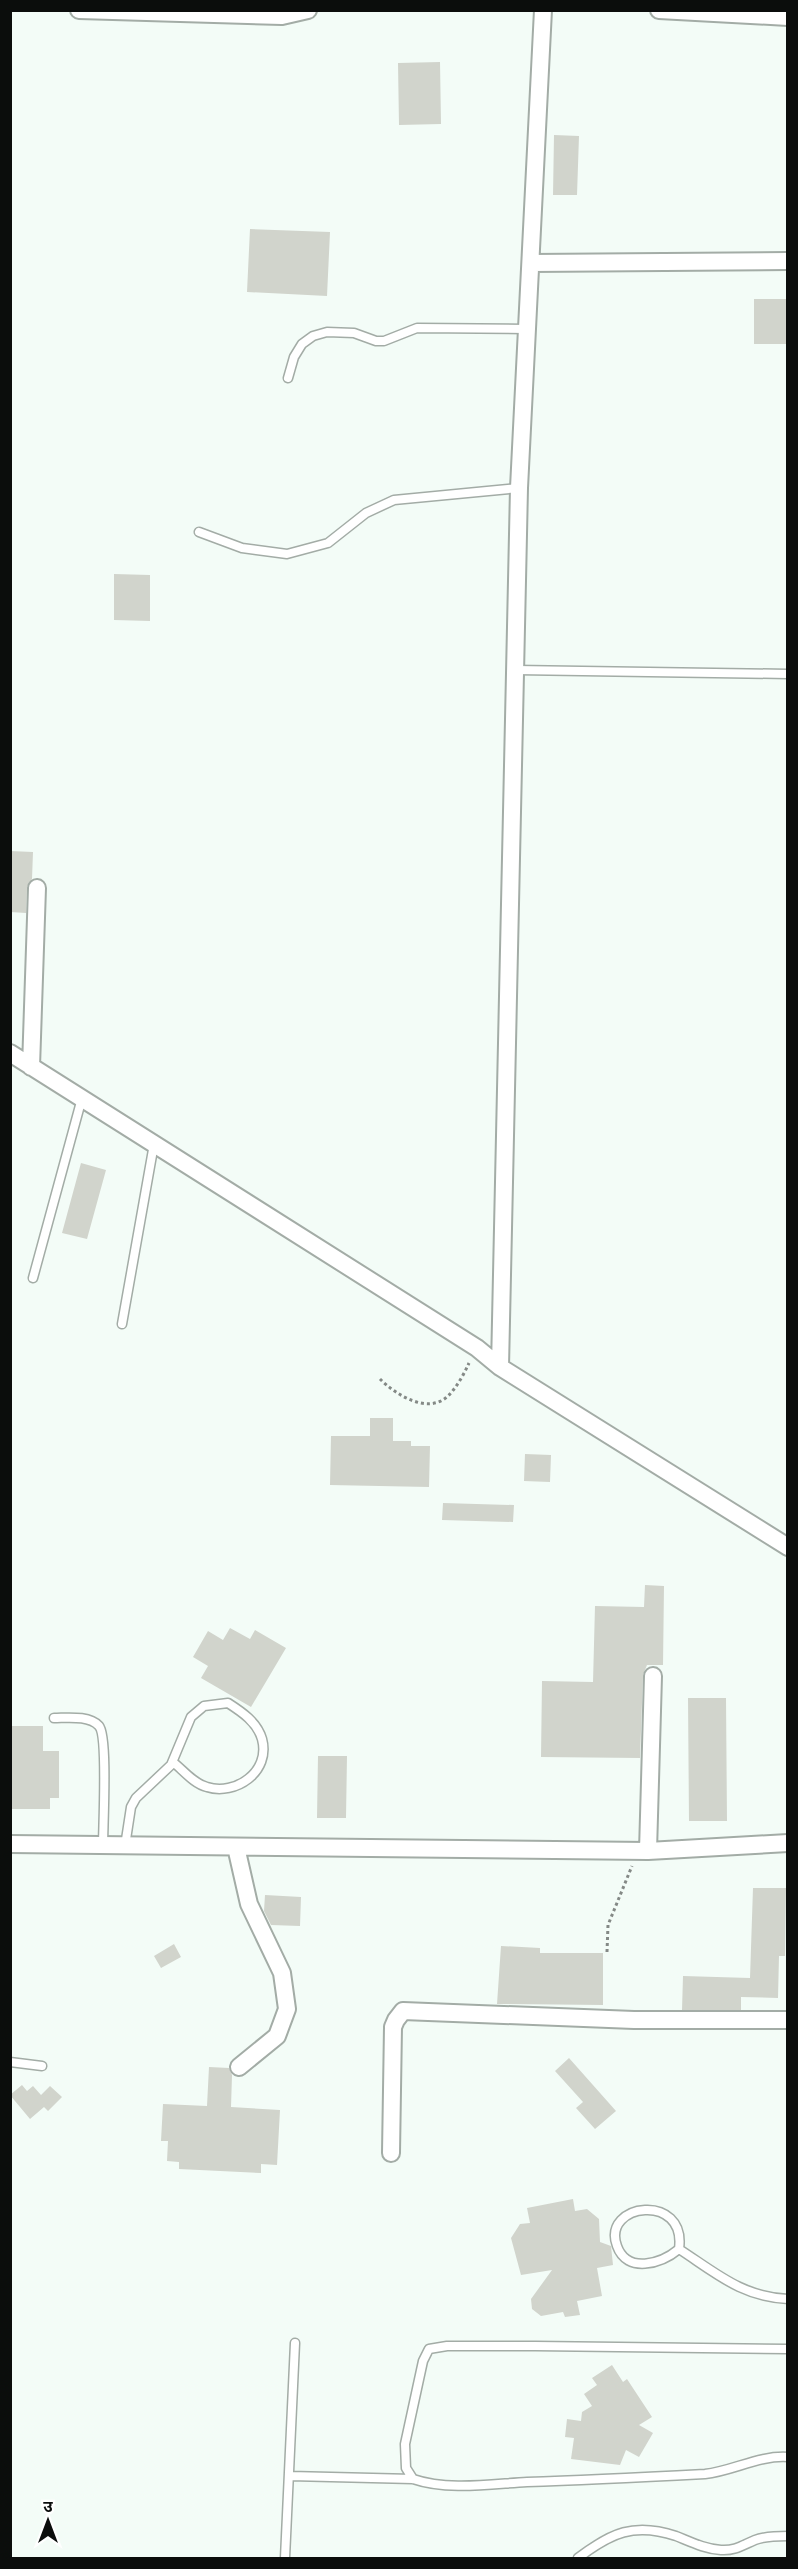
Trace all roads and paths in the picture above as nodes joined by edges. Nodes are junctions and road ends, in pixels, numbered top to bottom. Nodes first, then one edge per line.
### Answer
1 (79, 10) edge
2 (308, 10) edge
3 (543, 10) edge
4 (659, 10) edge
5 (788, 17) edge
6 (788, 261) edge
7 (531, 263) junction
8 (526, 329) junction
9 (288, 378) dead end
10 (519, 488) junction
11 (199, 532) dead end
12 (516, 670) junction
13 (788, 674) edge
14 (37, 888) dead end
15 (10, 1053) edge
16 (31, 1067) junction
17 (82, 1098) junction
18 (154, 1144) junction
19 (33, 1278) dead end
20 (122, 1324) dead end
21 (477, 1348) junction
22 (500, 1367) junction
23 (380, 1379) dead end
24 (788, 1547) edge
25 (654, 1676) dead end
26 (54, 1718) dead end
27 (173, 1762) junction
28 (788, 1843) edge
29 (10, 1844) edge
30 (103, 1846) junction
31 (125, 1846) junction
32 (236, 1847) junction
33 (643, 1851) junction
34 (607, 1952) dead end
35 (788, 2020) edge
36 (10, 2062) edge
37 (42, 2066) dead end
38 (239, 2067) dead end
39 (391, 2153) dead end
40 (679, 2250) junction
41 (788, 2299) edge
42 (295, 2343) dead end
43 (788, 2349) edge
44 (788, 2457) edge
45 (290, 2476) junction
46 (413, 2480) junction
47 (788, 2536) edge
48 (285, 2559) edge
49 (578, 2559) edge

1 - 2 street
3 - 7 street
4 - 5 street
6 - 7 street
7 - 8 street
8 - 9 lane
8 - 10 street
10 - 11 lane
10 - 12 street
12 - 13 lane
12 - 22 street
14 - 16 street
15 - 16 street
16 - 17 street
17 - 18 street
17 - 19 lane
18 - 20 lane
18 - 21 street
21 - 22 street
21 - 23 path
22 - 24 street
25 - 33 street
26 - 30 lane
27 - 27 lane
27 - 31 lane
28 - 33 street
29 - 30 street
30 - 31 street
31 - 32 street
32 - 33 street
32 - 38 street
33 - 34 path
35 - 39 street
36 - 37 lane
40 - 40 lane
40 - 41 lane
42 - 45 lane
43 - 46 lane
44 - 46 lane
45 - 46 lane
45 - 48 lane
47 - 49 lane

